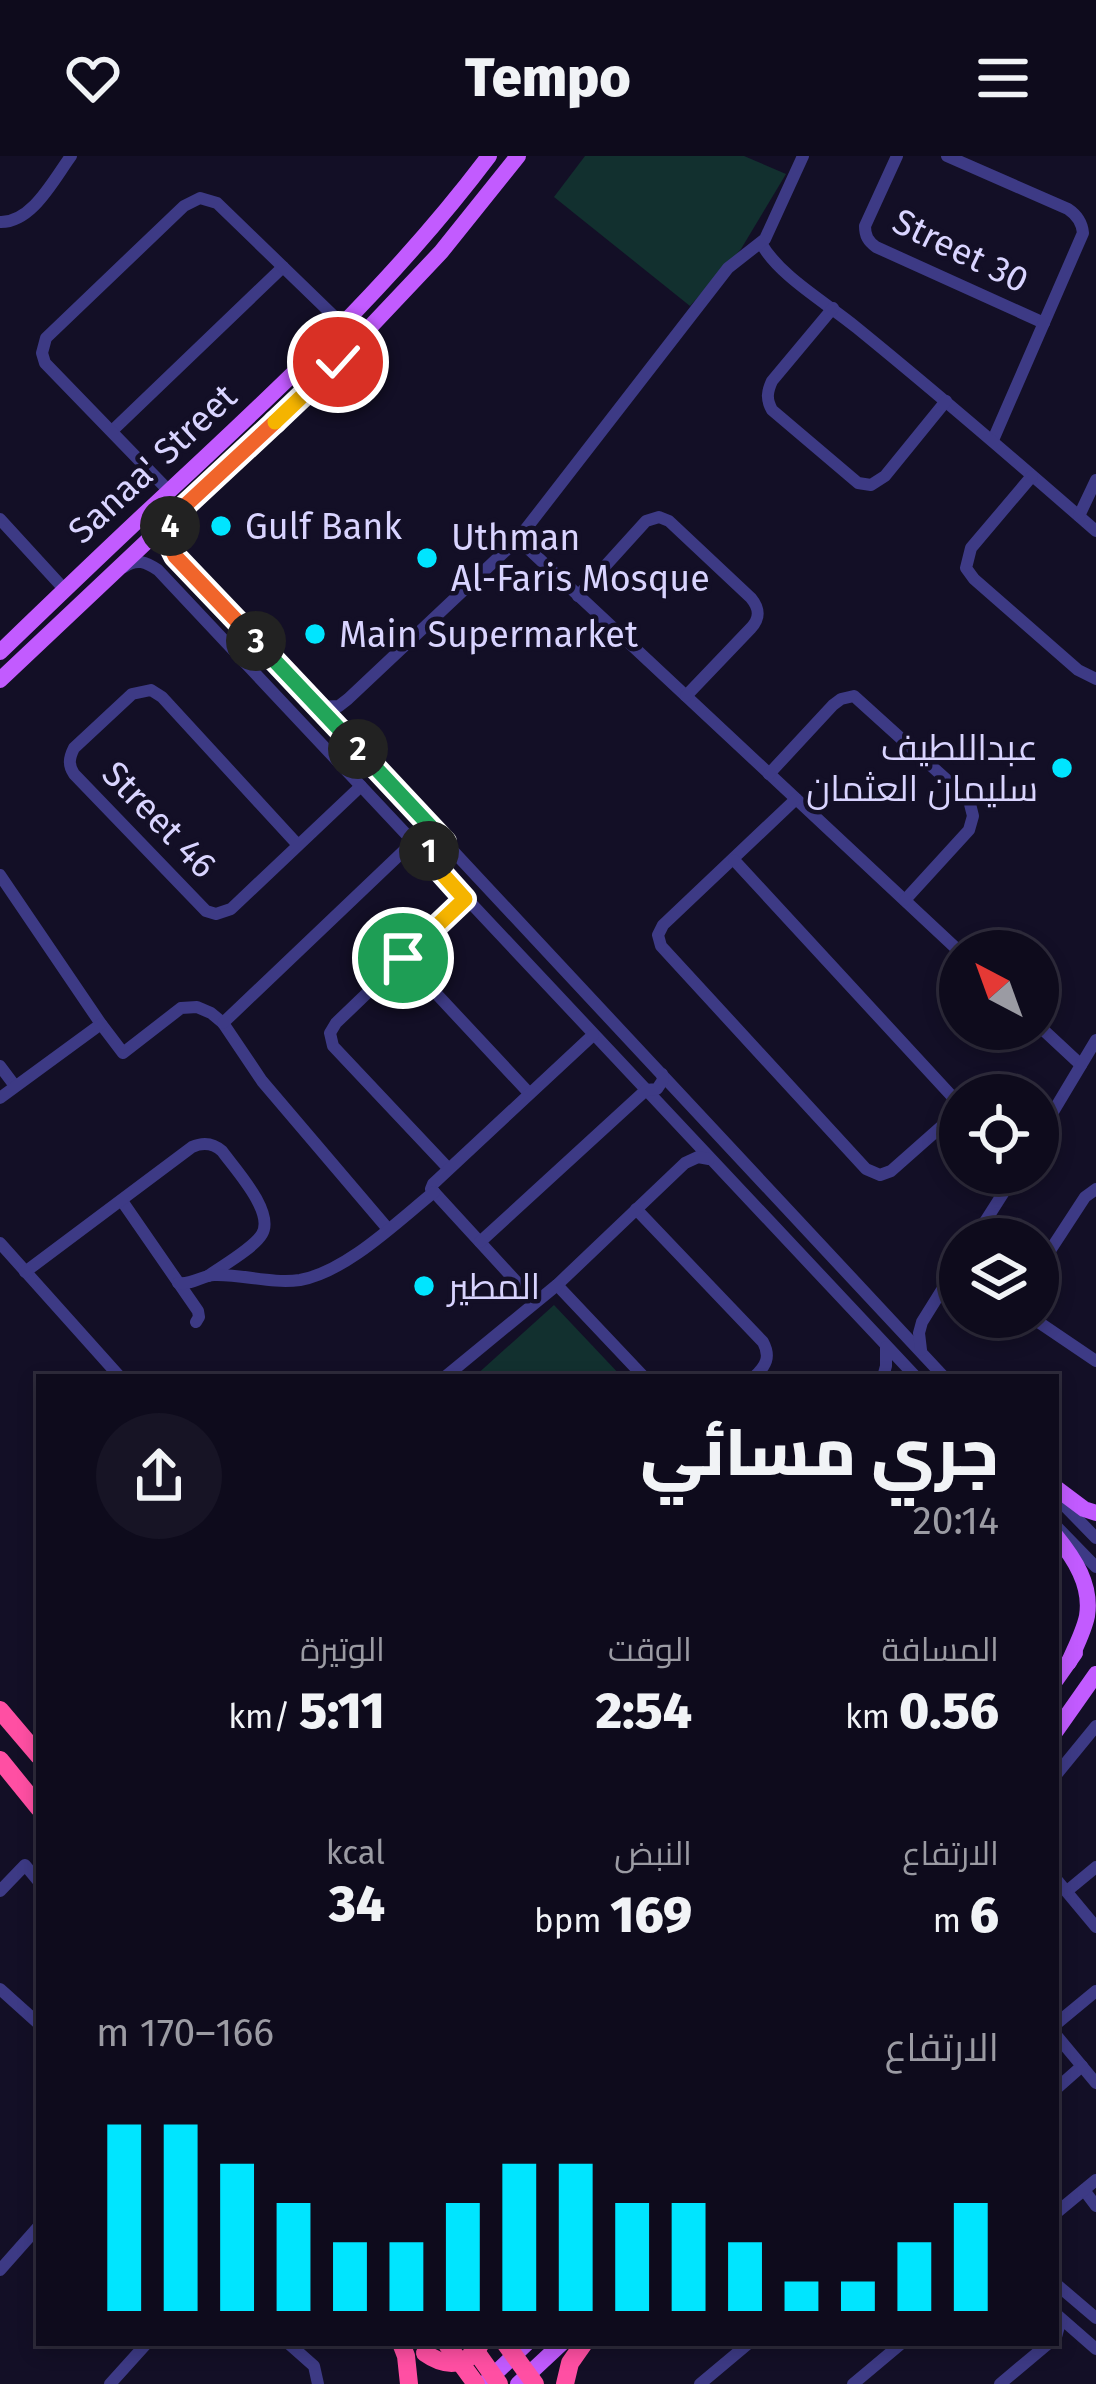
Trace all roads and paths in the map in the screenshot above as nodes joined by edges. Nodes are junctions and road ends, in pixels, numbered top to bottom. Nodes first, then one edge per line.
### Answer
1 (70, 156) edge
2 (518, 156) edge
3 (803, 156) edge
4 (897, 156) edge
5 (947, 156) edge
6 (478, 160) edge
7 (0, 222) edge
8 (761, 243) junction
9 (283, 267) junction
10 (833, 308) junction
11 (1043, 322) junction
12 (343, 325) junction
13 (269, 400) junction
14 (946, 401) junction
15 (284, 414) junction
16 (245, 422) junction
17 (113, 430) junction
18 (258, 438) junction
19 (993, 440) junction
20 (1032, 476) junction
21 (1096, 480) edge
22 (169, 491) junction
23 (175, 515) junction
24 (1079, 516) junction
25 (2, 527) edge
26 (1096, 531) edge
27 (518, 539) junction
28 (190, 573) junction
29 (109, 579) junction
30 (173, 585) junction
31 (65, 590) junction
32 (578, 596) junction
33 (0, 652) edge
34 (2, 678) edge
35 (1096, 679) edge
36 (686, 696) junction
37 (349, 699) junction
38 (318, 706) junction
39 (343, 733) junction
40 (769, 774) junction
41 (361, 786) junction
42 (796, 799) junction
43 (429, 826) junction
44 (413, 842) junction
45 (445, 842) junction
46 (298, 845) junction
47 (429, 859) junction
48 (734, 860) junction
49 (0, 875) edge
50 (465, 899) junction
51 (905, 900) junction
52 (939, 932) edge
53 (403, 958) junction
54 (101, 1024) junction
55 (224, 1024) junction
56 (593, 1035) junction
57 (1096, 1040) edge
58 (1059, 1044) edge
59 (1081, 1065) junction
60 (0, 1066) edge
61 (662, 1074) junction
62 (939, 1085) edge
63 (15, 1087) junction
64 (646, 1090) junction
65 (529, 1093) junction
66 (682, 1095) junction
67 (0, 1098) edge
68 (1059, 1102) edge
69 (667, 1112) junction
70 (939, 1127) edge
71 (691, 1137) junction
72 (713, 1161) junction
73 (685, 1163) junction
74 (448, 1168) junction
75 (1096, 1189) edge
76 (434, 1192) junction
77 (122, 1201) junction
78 (636, 1209) junction
79 (388, 1229) junction
80 (1059, 1237) edge
81 (480, 1242) junction
82 (0, 1243) edge
83 (25, 1272) junction
84 (208, 1276) junction
85 (178, 1283) junction
86 (557, 1285) junction
87 (939, 1295) edge
88 (536, 1302) junction
89 (927, 1312) junction
90 (891, 1321) junction
91 (196, 1322) dead end
92 (1059, 1336) edge
93 (886, 1346) junction
94 (922, 1354) junction
95 (1096, 1361) edge
96 (117, 1374) edge
97 (450, 1374) edge
98 (641, 1374) edge
99 (757, 1374) edge
100 (884, 1374) edge
101 (913, 1374) edge
102 (941, 1374) edge
103 (1059, 1489) edge
104 (1059, 1500) edge
105 (1096, 1513) edge
106 (1059, 1529) edge
107 (1096, 1538) edge
108 (1059, 1540) edge
109 (1096, 1567) edge
110 (1096, 1622) edge
111 (1069, 1662) junction
112 (1059, 1676) edge
113 (1093, 1680) edge
114 (0, 1710) edge
115 (1096, 1726) edge
116 (1059, 1727) edge
117 (36, 1752) edge
118 (0, 1760) edge
119 (1059, 1770) edge
120 (36, 1805) edge
121 (1096, 1867) edge
122 (36, 1878) edge
123 (1059, 1882) edge
124 (1067, 1891) junction
125 (0, 1892) edge
126 (1096, 1927) edge
127 (0, 1989) edge
128 (1096, 1991) edge
129 (36, 2021) edge
130 (1059, 2022) edge
131 (1059, 2039) edge
132 (1082, 2066) junction
133 (1096, 2083) edge
134 (1059, 2086) edge
135 (1096, 2180) edge
136 (1084, 2190) junction
137 (1096, 2206) edge
138 (1059, 2211) edge
139 (36, 2229) edge
140 (0, 2270) edge
141 (1059, 2287) edge
142 (1059, 2317) edge
143 (1096, 2318) edge
144 (1074, 2330) junction
145 (1059, 2337) edge
146 (144, 2346) edge
147 (291, 2346) edge
148 (402, 2346) edge
149 (448, 2346) edge
150 (472, 2346) edge
151 (480, 2346) edge
152 (559, 2346) edge
153 (582, 2346) edge
154 (745, 2346) edge
155 (898, 2346) edge
156 (1046, 2346) edge
157 (516, 2347) edge
158 (421, 2348) edge
159 (1096, 2349) edge
160 (527, 2381) edge
161 (110, 2384) edge
162 (318, 2384) edge
163 (409, 2384) edge
164 (446, 2384) edge
165 (480, 2384) edge
166 (499, 2384) edge
167 (566, 2384) edge
168 (700, 2384) edge
169 (854, 2384) edge
170 (1000, 2384) edge

1 - 7 street
2 - 15 main road, Sanaa' Street
3 - 8 street
4 - 11 street, Street 30
5 - 11 street, Street 30
6 - 12 main road, Sanaa' Street
8 - 10 street
8 - 27 street
9 - 12 street
9 - 17 street
9 - 17 street
10 - 14 street
10 - 14 street
11 - 19 street, Street 30
12 - 13 main road, Sanaa' Street
13 - 15 main road
13 - 16 main road, Sanaa' Street
14 - 19 street
15 - 18 main road, Sanaa' Street
16 - 18 main road
16 - 22 main road, Sanaa' Street
17 - 22 street
18 - 23 main road, Sanaa' Street
19 - 20 street
20 - 24 street
20 - 35 street
21 - 24 street
22 - 31 main road, Sanaa' Street
23 - 28 street
23 - 29 main road, Sanaa' Street
24 - 26 street
25 - 31 street
27 - 32 street
27 - 37 street
28 - 30 street
28 - 38 street
29 - 30 street
29 - 34 main road, Sanaa' Street
30 - 41 street
31 - 33 main road, Sanaa' Street
32 - 36 street
32 - 36 street
36 - 40 street
37 - 38 street
37 - 39 street
38 - 39 street
39 - 43 street
40 - 42 street
40 - 51 street
41 - 44 street
41 - 46 street, Street 46
42 - 48 street
42 - 51 street
43 - 44 street
43 - 45 street
44 - 47 street
44 - 55 street
45 - 47 street
45 - 61 street
46 - 46 street, Street 46
47 - 50 street
48 - 62 street
48 - 70 street
49 - 54 street
50 - 53 street
50 - 56 street
51 - 52 street
53 - 65 street
53 - 74 street
54 - 55 street
54 - 63 street
55 - 79 street
56 - 64 street
56 - 65 street
57 - 59 street
58 - 59 street
59 - 68 street
60 - 63 street
61 - 64 street
61 - 66 street
63 - 67 street
64 - 69 street
64 - 81 street
65 - 74 street
66 - 69 street
66 - 90 street
69 - 71 street
71 - 72 street
71 - 73 street
72 - 73 street
72 - 93 street
73 - 78 street
74 - 76 street
75 - 80 street
76 - 79 street
76 - 81 street
77 - 83 street
77 - 84 street
77 - 85 street
78 - 86 street
78 - 99 street
79 - 84 street
81 - 88 street
82 - 83 street
83 - 96 street
84 - 85 street
85 - 91 street
86 - 88 street
86 - 98 street
87 - 89 street
88 - 97 street
89 - 90 street
89 - 94 street
90 - 94 street
92 - 95 street
93 - 100 street
93 - 101 street
94 - 102 street
103 - 105 main road
104 - 107 street
106 - 109 street
108 - 111 main road
110 - 111 main road
111 - 112 main road
113 - 116 main road
114 - 117 highway
115 - 119 street
118 - 120 highway
121 - 124 street
122 - 125 street
123 - 124 street
124 - 126 street
127 - 129 street
128 - 130 street
131 - 132 street
132 - 133 street
132 - 134 street
135 - 136 street
136 - 137 street
136 - 138 street
139 - 140 street
141 - 143 street
142 - 144 street
144 - 145 street
144 - 159 street
146 - 161 street
147 - 162 street
148 - 163 highway
149 - 165 highway, bridge
150 - 166 highway, bridge
151 - 158 highway
152 - 160 main road
153 - 167 highway
154 - 168 street
155 - 169 street
156 - 170 street
157 - 160 highway
157 - 165 main road
158 - 164 highway

